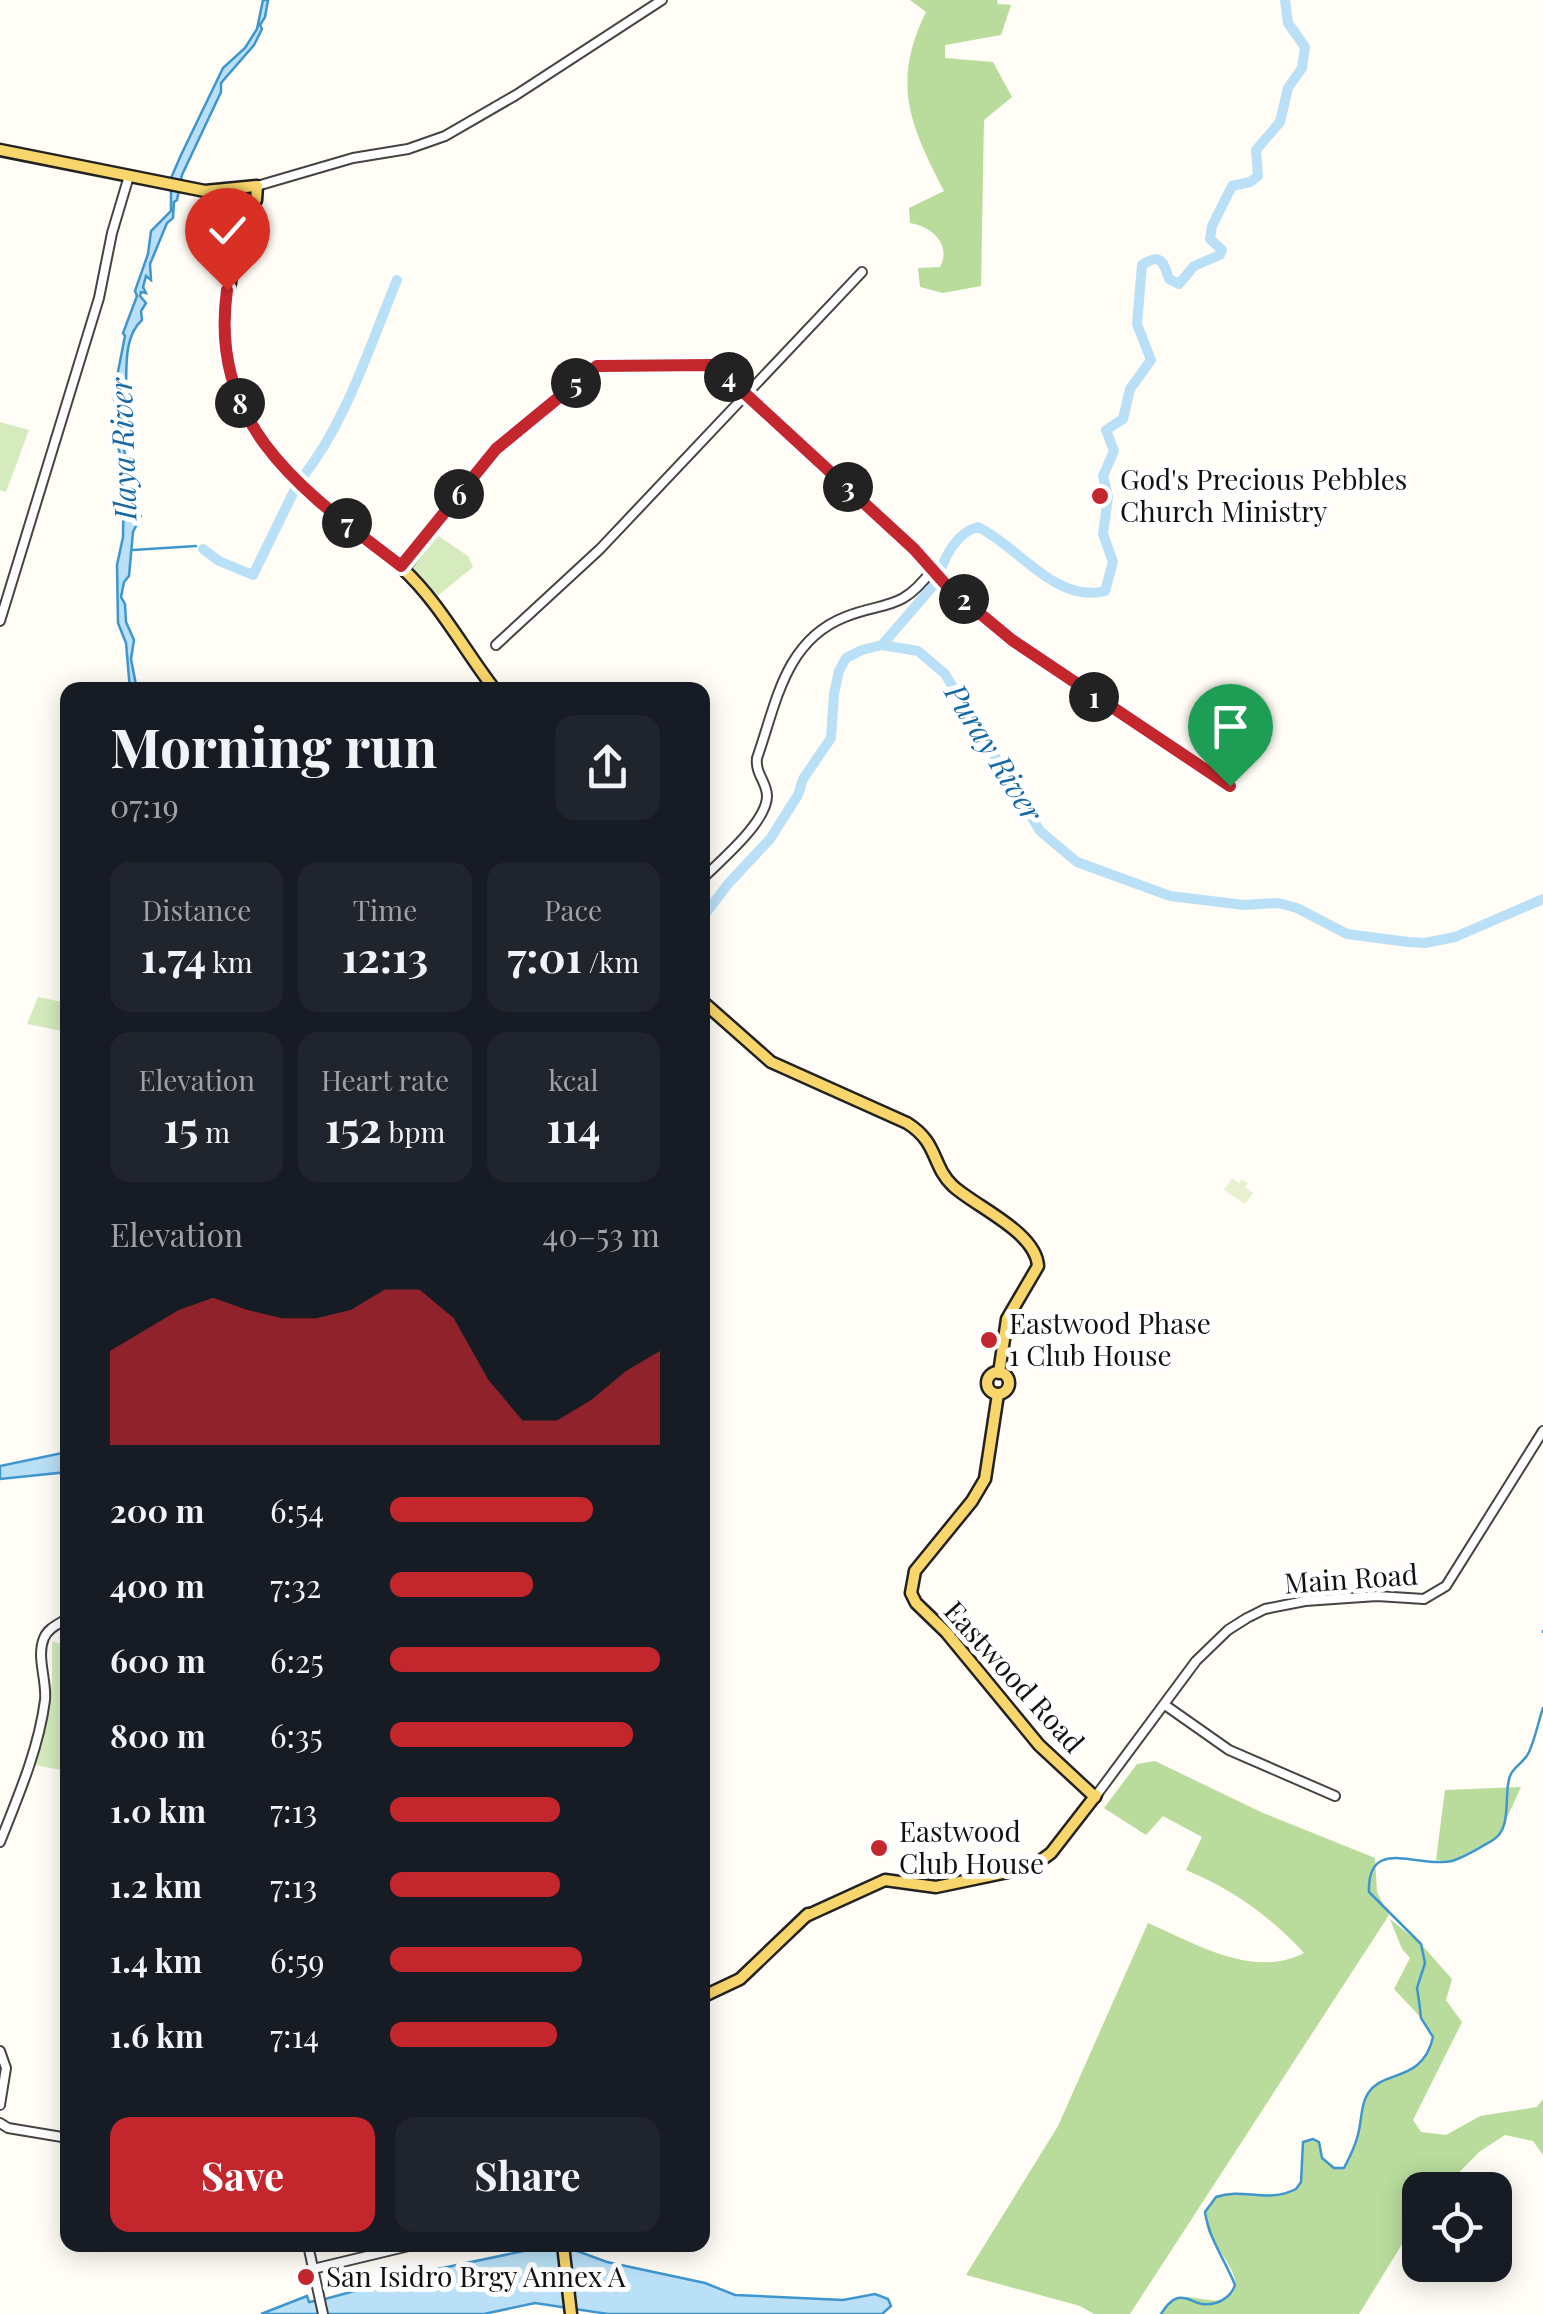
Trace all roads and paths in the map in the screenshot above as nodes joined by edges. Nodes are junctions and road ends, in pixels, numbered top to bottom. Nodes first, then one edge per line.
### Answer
1 (662, 0) edge
2 (0, 150) edge
3 (128, 176) junction
4 (257, 186) junction
5 (236, 190) junction
6 (246, 204) junction
7 (862, 272) dead end
8 (748, 393) junction
9 (402, 568) junction
10 (932, 570) junction
11 (0, 621) edge
12 (496, 645) dead end
13 (489, 682) edge
14 (1230, 786) dead end
15 (710, 870) edge
16 (710, 1009) edge
17 (1543, 1432) edge
18 (60, 1623) edge
19 (1165, 1705) junction
20 (1096, 1794) junction
21 (1334, 1796) dead end
22 (0, 1842) edge
23 (710, 1993) edge
24 (0, 2051) edge
25 (0, 2105) edge
26 (0, 2123) edge
27 (60, 2137) edge
28 (309, 2252) edge
29 (385, 2252) edge
30 (564, 2252) edge
31 (313, 2270) junction
32 (571, 2313) edge
33 (323, 2314) edge

1 - 4 street
2 - 3 main road
3 - 5 main road
3 - 11 street
4 - 5 main road
4 - 6 main road
5 - 6 main road
6 - 9 main road
7 - 8 street
8 - 9 street
8 - 10 street
8 - 12 street
9 - 13 main road
10 - 14 street
10 - 15 street
16 - 20 main road, Eastwood Road
17 - 19 street, Main Road
18 - 22 street
19 - 20 street, Main Road
19 - 21 street
20 - 23 main road
24 - 25 street
26 - 27 street
28 - 31 street
29 - 31 street
30 - 32 main road
31 - 33 street

